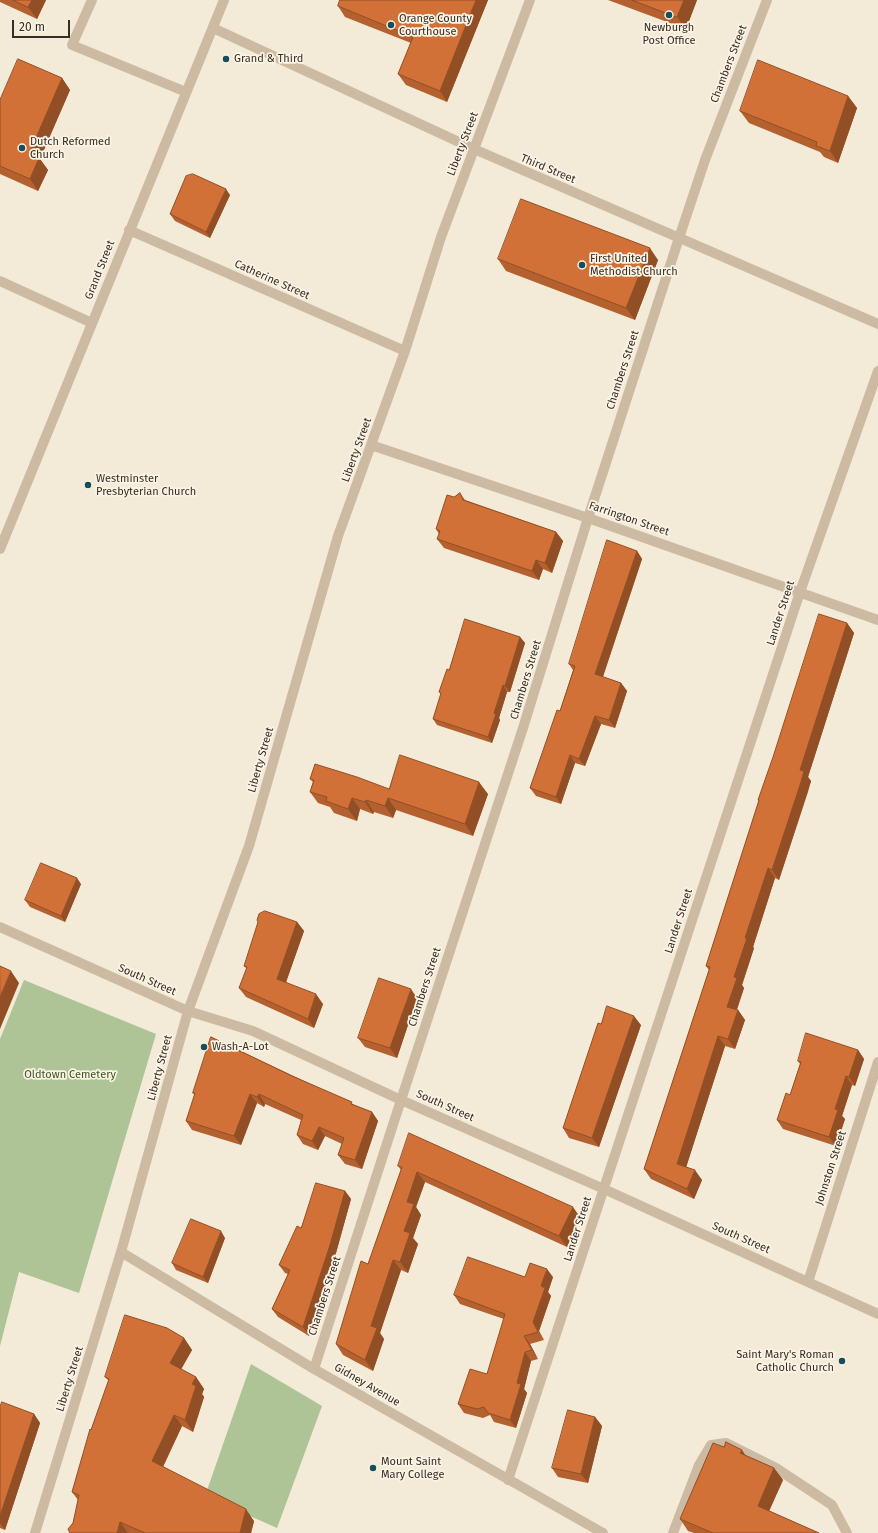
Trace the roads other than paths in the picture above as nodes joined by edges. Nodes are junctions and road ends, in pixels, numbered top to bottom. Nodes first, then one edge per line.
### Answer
1 (92, 0) edge
2 (224, 0) edge
3 (530, 0) edge
4 (767, 0) edge
5 (212, 28) junction
6 (186, 92) junction
7 (474, 149) junction
8 (129, 230) junction
9 (679, 238) junction
10 (0, 281) edge
11 (92, 323) junction
12 (878, 324) edge
13 (405, 351) junction
14 (878, 371) edge
15 (371, 445) junction
16 (588, 518) junction
17 (0, 549) edge
18 (800, 592) junction
19 (878, 620) edge
20 (0, 927) edge
21 (188, 1011) junction
22 (878, 1062) edge
23 (401, 1100) junction
24 (604, 1189) junction
25 (122, 1252) junction
26 (808, 1282) junction
27 (878, 1314) edge
28 (314, 1369) junction
29 (508, 1480) junction
30 (35, 1533) edge
31 (603, 1533) edge
32 (673, 1533) edge
33 (847, 1533) edge

1 - 6 street
2 - 5 street, Grand Street
3 - 7 street, Liberty Street
4 - 9 street, Chambers Street
5 - 6 street, Grand Street
5 - 7 street, Third Street
6 - 8 street, Grand Street
7 - 9 street, Third Street
7 - 13 street, Liberty Street
8 - 11 street, Grand Street
8 - 13 street, Catherine Street
9 - 12 street, Third Street
9 - 16 street, Chambers Street
10 - 11 street
11 - 17 street, Grand Street
13 - 15 street, Liberty Street
14 - 18 street, Lander Street
15 - 16 street, Farrington Street
15 - 21 street, Liberty Street
16 - 18 street, Farrington Street
16 - 23 street, Chambers Street
18 - 19 street, Farrington Street
18 - 24 street, Lander Street
20 - 21 street, South Street
21 - 23 street, South Street
21 - 25 street, Liberty Street
22 - 26 street, Johnston Street
23 - 24 street, South Street
23 - 28 street, Chambers Street
24 - 26 street, South Street
24 - 29 street, Lander Street
25 - 28 street, Gidney Avenue
25 - 30 street, Liberty Street
26 - 27 street, South Street
28 - 29 street, Gidney Avenue
29 - 31 street, Gidney Avenue
32 - 33 street

